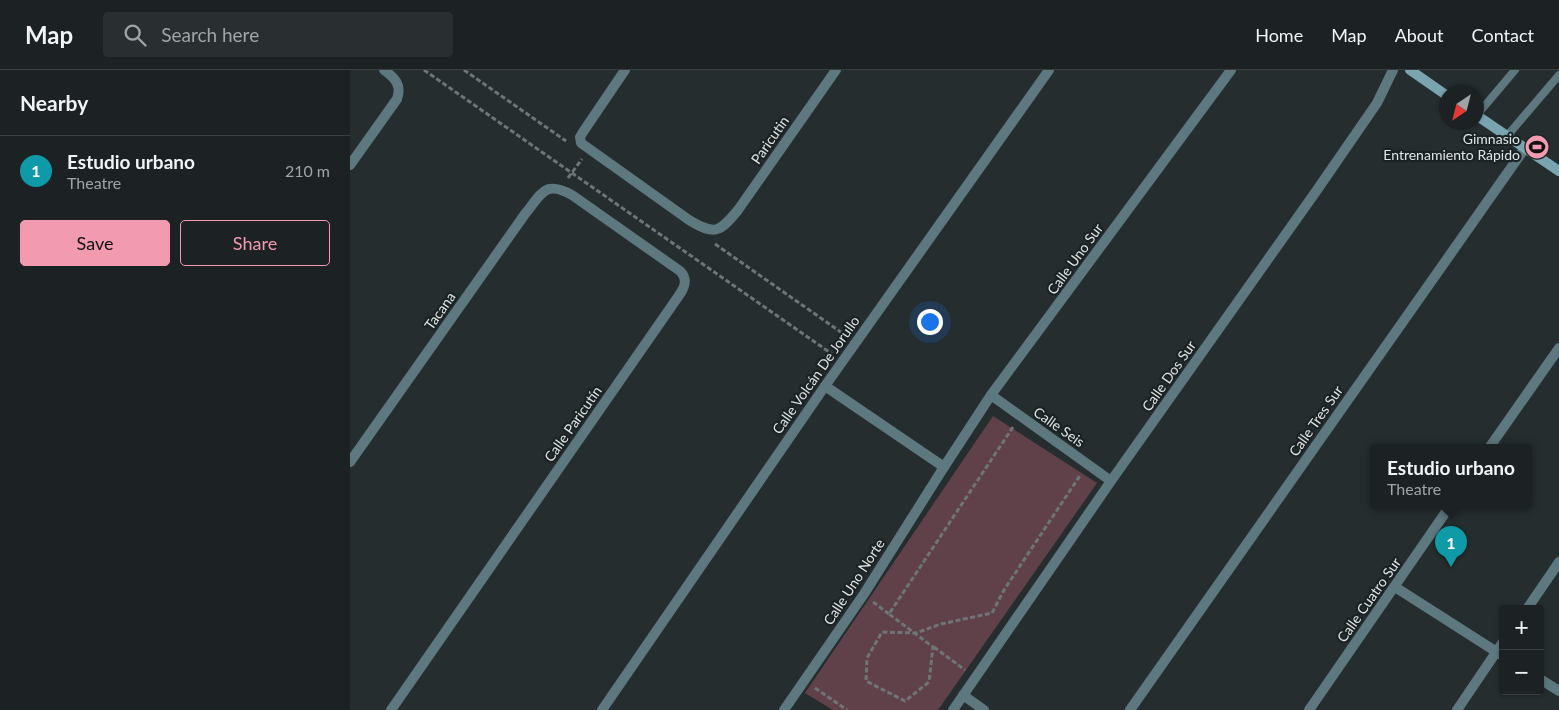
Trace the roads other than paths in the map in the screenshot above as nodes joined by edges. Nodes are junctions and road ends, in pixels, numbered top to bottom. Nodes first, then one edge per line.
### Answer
1 (384, 70) edge
2 (625, 70) edge
3 (836, 70) edge
4 (1049, 70) edge
5 (1231, 70) edge
6 (1394, 70) edge
7 (1410, 70) edge
8 (1515, 70) edge
9 (1559, 75) edge
10 (1439, 90) edge
11 (1484, 107) edge
12 (1484, 120) edge
13 (1507, 136) junction
14 (1525, 148) junction
15 (350, 165) edge
16 (1559, 171) edge
17 (561, 189) joint
18 (1559, 348) edge
19 (825, 386) junction
20 (992, 395) junction
21 (1492, 444) edge
22 (350, 462) edge
23 (944, 467) junction
24 (1111, 481) junction
25 (1448, 509) edge
26 (1559, 562) edge
27 (1395, 587) junction
28 (1530, 605) edge
29 (1499, 654) edge
30 (1544, 682) edge
31 (1559, 691) edge
32 (964, 695) junction
33 (391, 710) edge
34 (602, 710) edge
35 (784, 710) edge
36 (953, 710) edge
37 (984, 710) edge
38 (1130, 710) edge
39 (1309, 710) edge
40 (1457, 710) edge

1 - 15 street
2 - 3 street, Paricutin
4 - 19 street, Calle Volcán De Jorullo
5 - 20 street, Calle Uno Sur
6 - 24 street, Calle Dos Sur
7 - 10 main road
8 - 11 lane
9 - 13 lane
12 - 13 main road
13 - 14 main road
14 - 16 main road
14 - 38 street, Calle Tres Sur
17 - 22 street, Tacana
17 - 33 street, Calle Paricutín
18 - 21 street
19 - 23 street
19 - 34 street, Calle Volcán De Jorullo
20 - 23 street, Calle Uno Sur
20 - 24 street, Calle Seis
23 - 35 street, Calle Uno Norte
24 - 32 street, Calle Dos Sur
25 - 27 street, Calle Cuatro Sur
26 - 28 street
27 - 29 street
27 - 39 street, Calle Cuatro Sur
29 - 40 street
30 - 31 street
32 - 36 street, Calle Dos Sur
32 - 37 street

